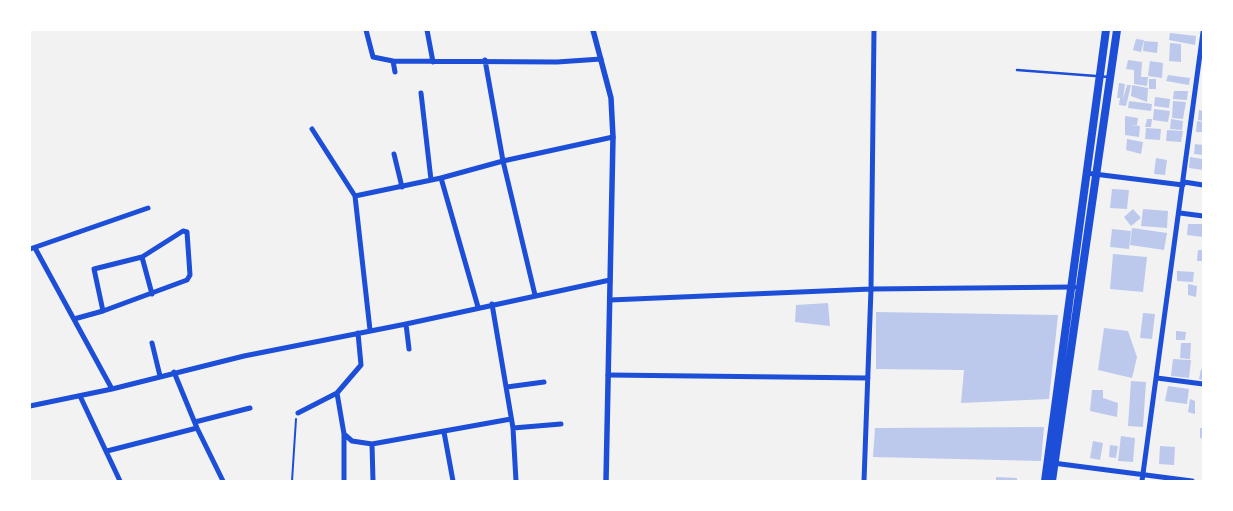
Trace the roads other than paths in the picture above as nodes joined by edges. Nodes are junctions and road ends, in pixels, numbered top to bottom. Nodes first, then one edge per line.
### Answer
1 (366, 30) edge
2 (426, 30) edge
3 (593, 30) edge
4 (874, 30) edge
5 (1106, 30) edge
6 (1117, 30) edge
7 (1203, 32) edge
8 (601, 59) junction
9 (485, 60) junction
10 (393, 61) junction
11 (433, 62) junction
12 (1017, 70) dead end
13 (395, 72) dead end
14 (1100, 75) junction
15 (1110, 77) junction
16 (421, 93) dead end
17 (312, 129) dead end
18 (613, 137) junction
19 (394, 154) dead end
20 (503, 161) junction
21 (1086, 173) junction
22 (1098, 174) junction
23 (441, 178) junction
24 (430, 180) junction
25 (1183, 183) junction
26 (1203, 185) edge
27 (402, 187) junction
28 (356, 196) junction
29 (148, 208) dead end
30 (1180, 213) junction
31 (1203, 216) edge
32 (32, 249) edge
33 (142, 257) junction
34 (610, 280) junction
35 (1070, 287) junction
36 (1082, 288) junction
37 (871, 289) junction
38 (152, 294) junction
39 (535, 295) junction
40 (610, 300) junction
41 (492, 304) junction
42 (478, 307) junction
43 (103, 311) junction
44 (74, 318) junction
45 (406, 324) junction
46 (370, 330) junction
47 (358, 333) junction
48 (152, 343) dead end
49 (410, 349) dead end
50 (1061, 368) junction
51 (1070, 369) junction
52 (174, 372) junction
53 (608, 375) junction
54 (160, 376) junction
55 (868, 378) junction
56 (1157, 378) junction
57 (544, 382) dead end
58 (1203, 384) edge
59 (507, 387) junction
60 (112, 389) junction
61 (337, 393) junction
62 (80, 396) junction
63 (30, 406) edge
64 (250, 408) dead end
65 (298, 413) road end
66 (511, 419) junction
67 (195, 422) junction
68 (561, 424) dead end
69 (197, 428) junction
70 (513, 428) junction
71 (444, 432) junction
72 (344, 434) junction
73 (372, 444) junction
74 (107, 451) junction
75 (1051, 462) junction
76 (1142, 478) edge
77 (120, 481) edge
78 (223, 481) edge
79 (344, 481) edge
80 (373, 481) edge
81 (453, 481) edge
82 (516, 481) edge
83 (606, 481) edge
84 (864, 481) edge
85 (1045, 481) edge
86 (1052, 481) edge
87 (1192, 481) edge

1 - 10 street
2 - 11 street
3 - 8 street
4 - 37 street
5 - 14 main road
6 - 15 main road
7 - 25 street
8 - 9 street
8 - 18 street
9 - 11 street
9 - 20 street
10 - 11 street
10 - 13 street
12 - 14 lane
14 - 15 lane
14 - 21 main road
15 - 22 main road
16 - 24 street
17 - 28 street
18 - 20 street
18 - 34 street
19 - 27 street
20 - 23 street
20 - 39 street
21 - 22 street
21 - 35 main road
22 - 25 street
22 - 36 main road
23 - 24 street
23 - 42 street
24 - 27 street
25 - 26 street
25 - 30 street
27 - 28 street
28 - 46 street
29 - 32 street
30 - 31 street
30 - 56 street
32 - 44 street
33 - 38 street
33 - 38 street
33 - 43 street
34 - 39 street
34 - 40 street
35 - 36 street
35 - 37 street
35 - 50 main road
36 - 51 main road
37 - 40 street
37 - 55 street
38 - 43 street
39 - 41 street
40 - 53 street
41 - 42 street
41 - 59 street
42 - 45 street
43 - 44 street
44 - 60 street
45 - 46 street
45 - 49 street
46 - 47 street
47 - 52 street
47 - 61 street
48 - 54 street
50 - 51 main road
50 - 75 main road
51 - 75 main road
52 - 54 street
52 - 67 street
53 - 55 street
53 - 83 street
54 - 60 street
55 - 84 street
56 - 58 street
56 - 76 street
57 - 59 street
59 - 66 street
60 - 62 street
61 - 65 street
61 - 72 street
62 - 63 street
62 - 74 street
64 - 67 street
66 - 70 street
66 - 71 street
67 - 69 street
68 - 70 street
69 - 74 street
69 - 78 street
70 - 82 street
71 - 73 street
71 - 81 street
72 - 73 street
72 - 79 street
73 - 80 street
74 - 77 street
75 - 76 street
75 - 85 main road
75 - 86 main road
76 - 87 street

